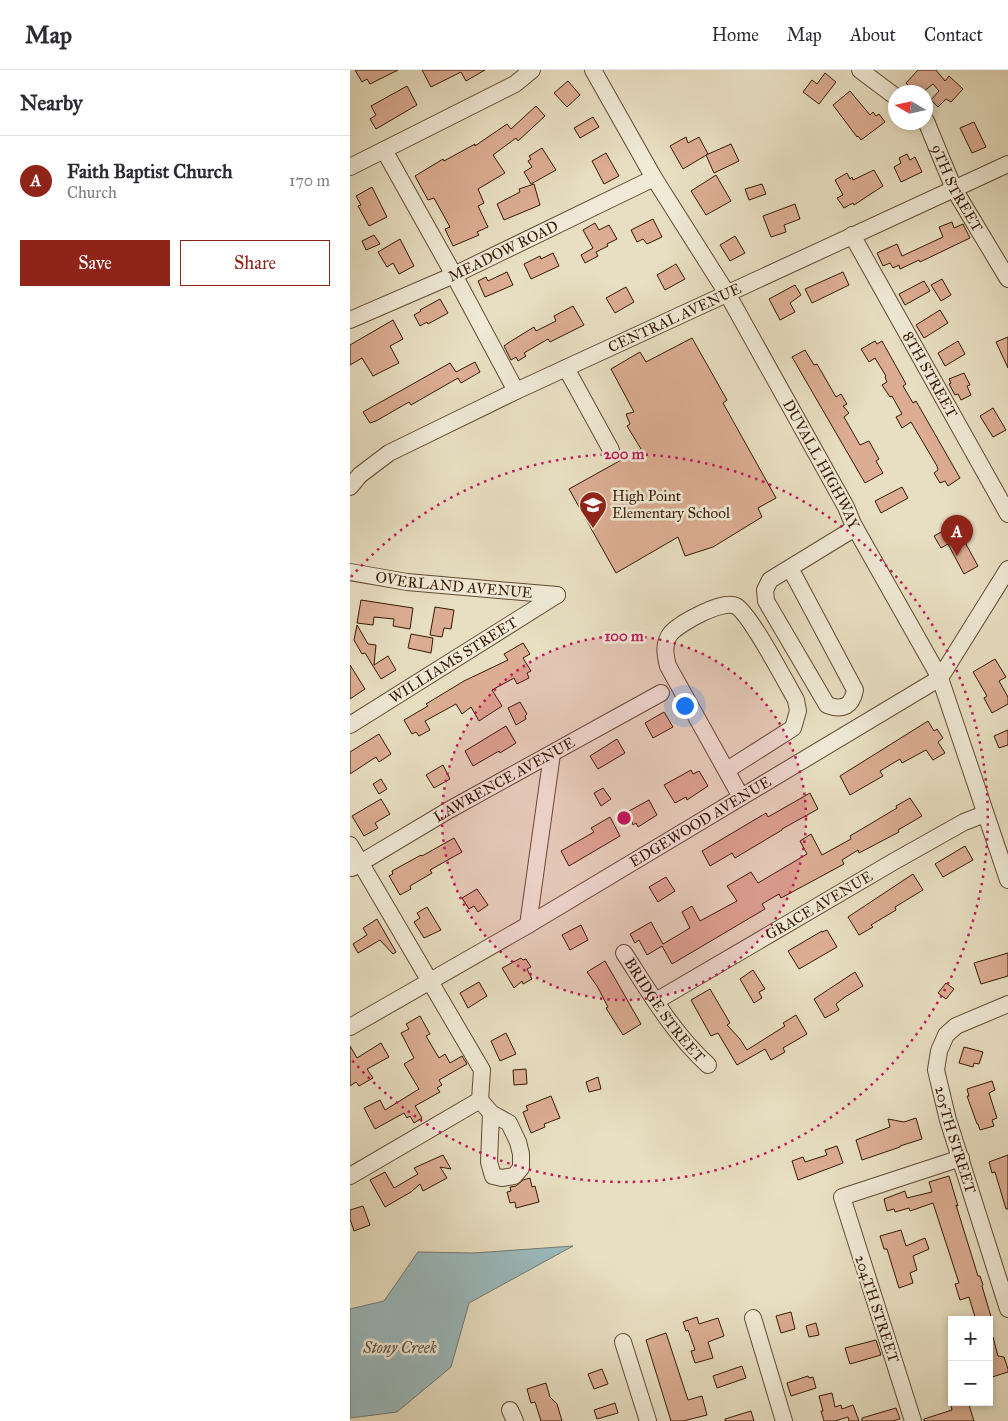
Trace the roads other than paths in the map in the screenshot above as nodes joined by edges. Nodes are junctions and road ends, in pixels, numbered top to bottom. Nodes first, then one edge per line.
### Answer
1 (532, 70) edge
2 (593, 70) edge
3 (860, 70) edge
4 (888, 91) edge
5 (930, 130) edge
6 (384, 150) junction
7 (1008, 164) edge
8 (350, 167) edge
9 (654, 178) junction
10 (954, 189) junction
11 (852, 235) junction
12 (454, 275) junction
13 (1008, 279) edge
14 (728, 295) junction
15 (350, 320) edge
16 (566, 368) junction
17 (516, 391) junction
18 (611, 450) dead end
19 (350, 487) edge
20 (1008, 514) edge
21 (855, 528) junction
22 (790, 568) junction
23 (1008, 569) edge
24 (350, 572) edge
25 (557, 595) joint
26 (940, 678) junction
27 (661, 693) dead end
28 (350, 725) edge
29 (552, 754) junction
30 (727, 770) junction
31 (741, 797) junction
32 (985, 814) junction
33 (350, 845) edge
34 (355, 866) edge
35 (1008, 880) edge
36 (528, 925) junction
37 (624, 954) dead end
38 (429, 981) junction
39 (656, 1001) junction
40 (1008, 1004) edge
41 (350, 1027) edge
42 (708, 1065) dead end
43 (480, 1100) junction
44 (491, 1113) dead end
45 (960, 1158) junction
46 (350, 1176) edge
47 (1008, 1309) edge
48 (753, 1318) dead end
49 (624, 1342) dead end
50 (648, 1421) edge
51 (784, 1421) edge
52 (913, 1421) edge

1 - 6 street
2 - 9 street, DUVALL HIGHWAY
3 - 4 street
5 - 10 street, 9TH STREET
6 - 8 street
6 - 12 street
7 - 10 street, CENTRAL AVENUE
9 - 12 street, MEADOW ROAD
9 - 14 street, DUVALL HIGHWAY
10 - 11 street, CENTRAL AVENUE
10 - 13 street, 9TH STREET
11 - 14 street, CENTRAL AVENUE
11 - 20 street, 8TH STREET
12 - 15 street, MEADOW ROAD
12 - 17 street
14 - 16 street, CENTRAL AVENUE
14 - 21 street, DUVALL HIGHWAY
16 - 17 street, CENTRAL AVENUE
16 - 18 street
17 - 19 street, CENTRAL AVENUE
21 - 22 street
21 - 26 street, DUVALL HIGHWAY
22 - 22 street
23 - 26 street, EDGEWOOD AVENUE
24 - 25 street, OVERLAND AVENUE
25 - 28 street, WILLIAMS STREET
26 - 31 street, EDGEWOOD AVENUE
26 - 32 street, DUVALL HIGHWAY
27 - 29 street, LAWRENCE AVENUE
29 - 34 street, LAWRENCE AVENUE
29 - 36 street
30 - 30 street
30 - 31 street
31 - 36 street, EDGEWOOD AVENUE
32 - 35 street, DUVALL HIGHWAY
32 - 39 street, GRACE AVENUE
33 - 34 street
34 - 38 street
36 - 38 street, EDGEWOOD AVENUE
37 - 39 street, BRIDGE STREET
38 - 41 street, EDGEWOOD AVENUE
38 - 43 street
39 - 42 street, BRIDGE STREET
40 - 45 street, 205TH STREET
43 - 44 street
43 - 46 street
45 - 47 street, 205TH STREET
45 - 52 street, 204TH STREET
48 - 51 street
49 - 50 street

